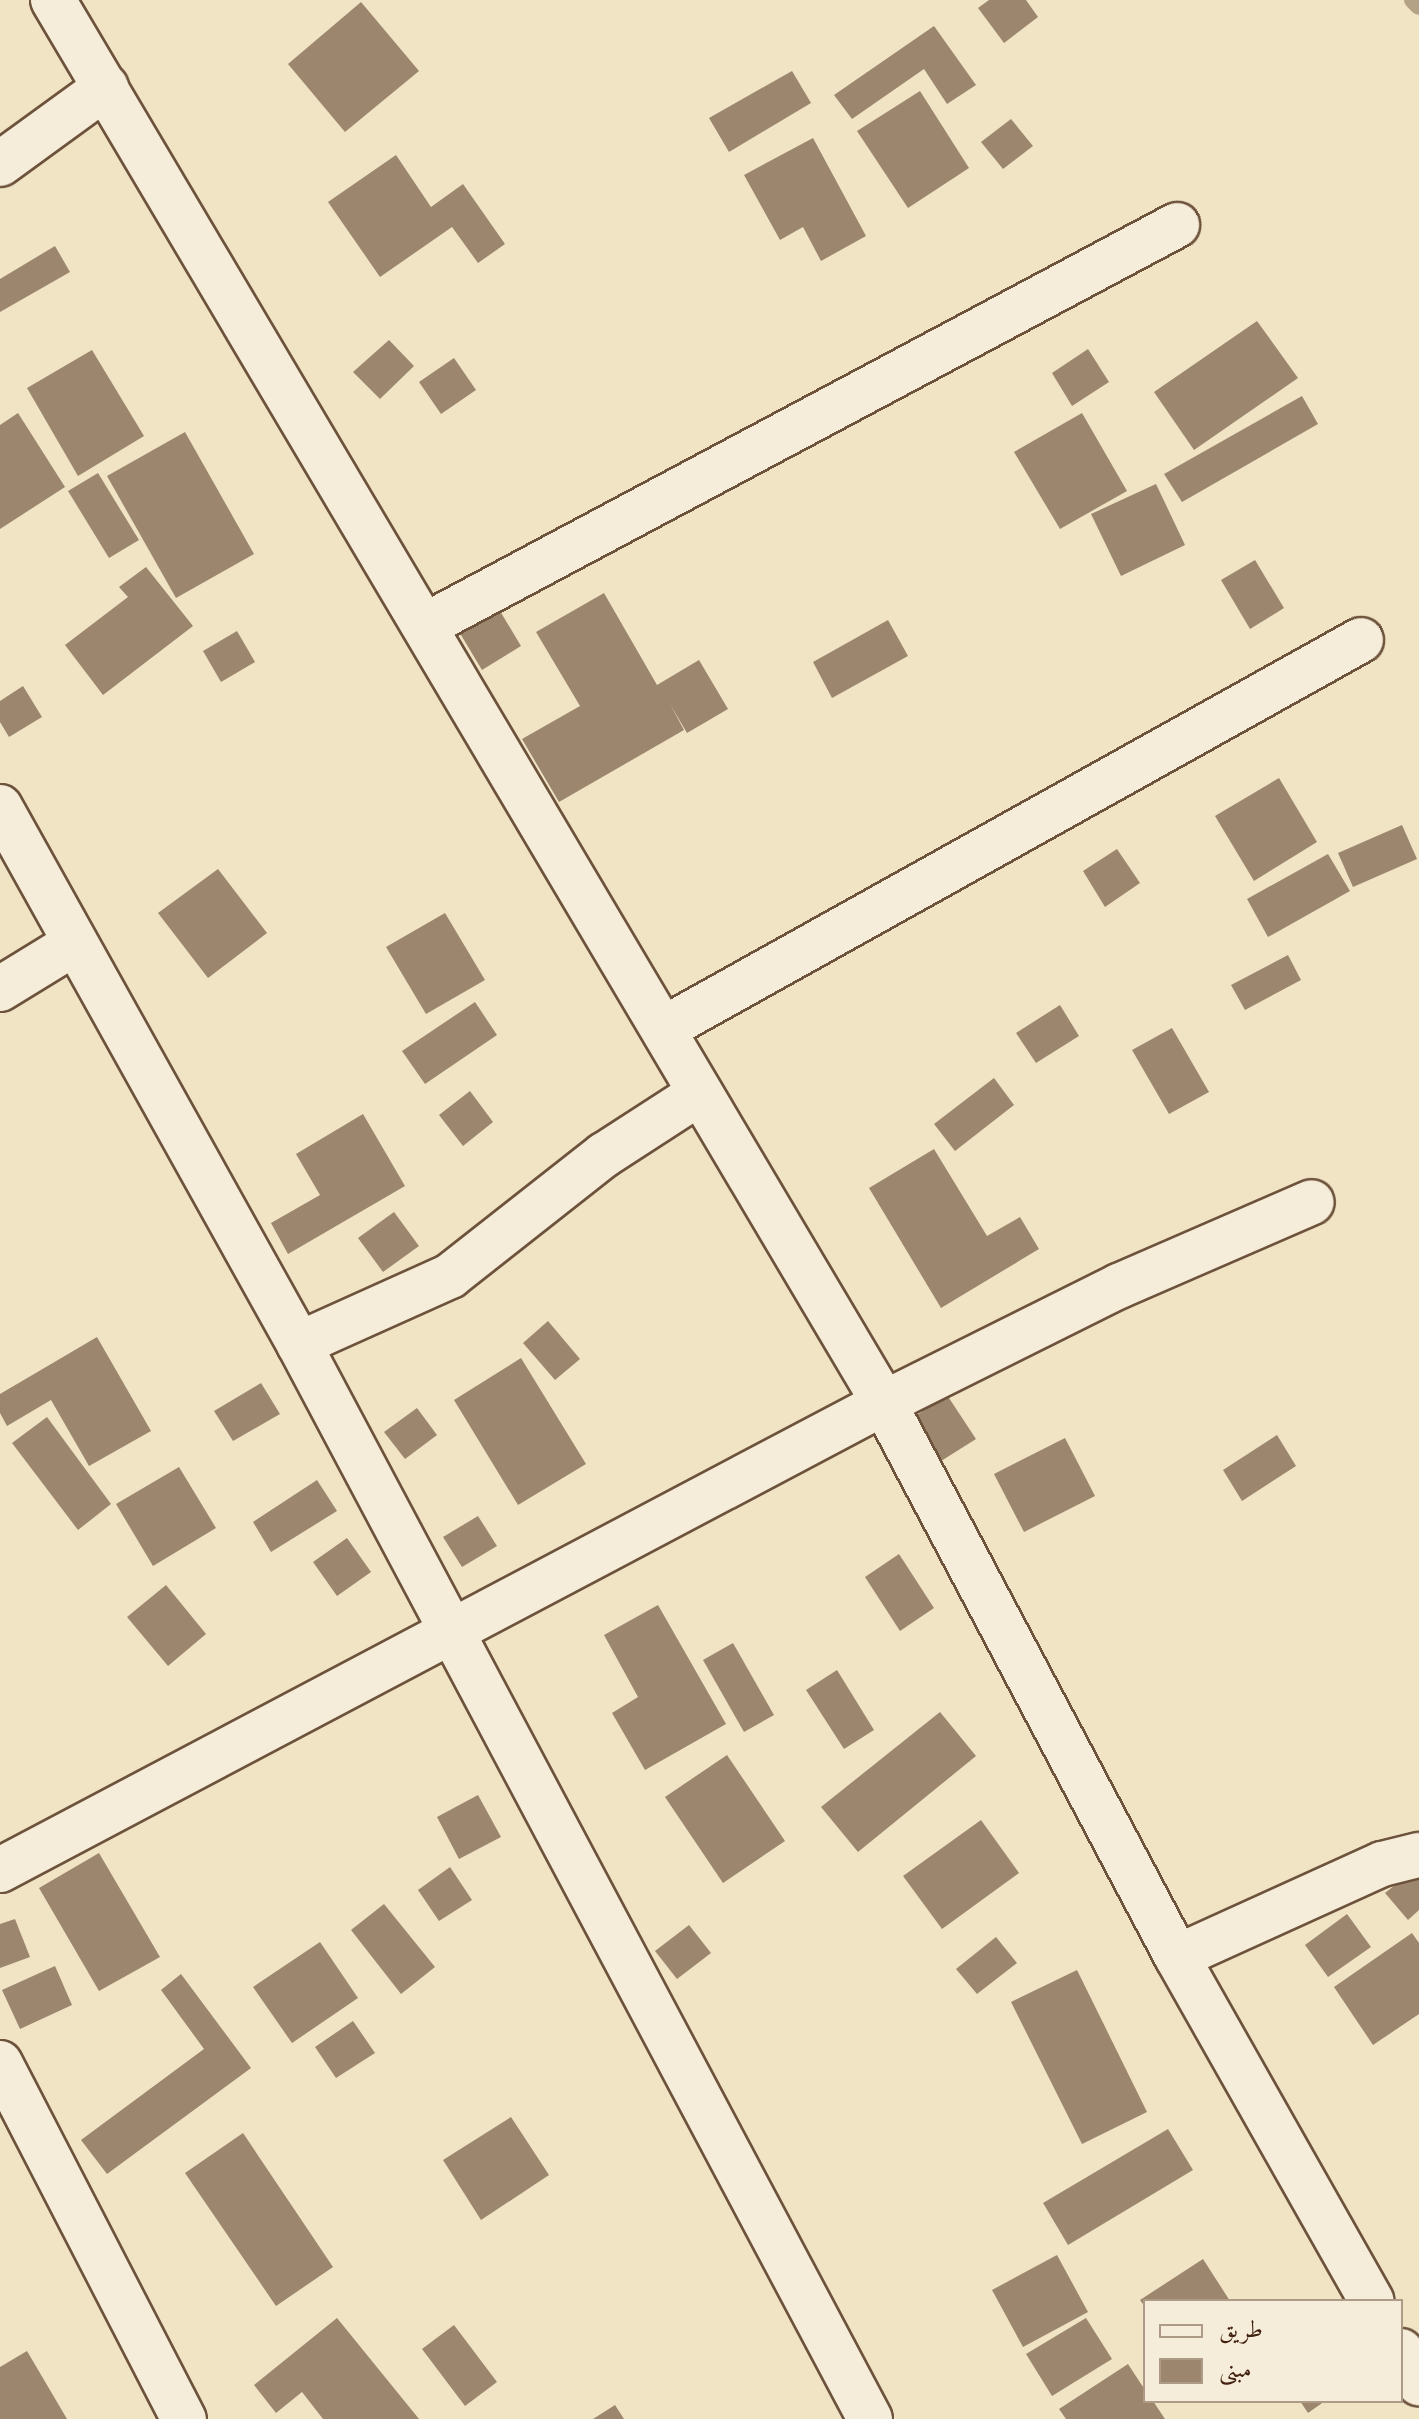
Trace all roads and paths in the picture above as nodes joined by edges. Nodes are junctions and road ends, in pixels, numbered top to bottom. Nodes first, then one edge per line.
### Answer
1 (53, 0) edge
2 (106, 87) junction
3 (0, 164) edge
4 (1177, 225) dead end
5 (426, 625) junction
6 (1361, 640) dead end
7 (0, 807) edge
8 (75, 943) junction
9 (0, 989) edge
10 (663, 1029) junction
11 (700, 1093) junction
12 (1312, 1202) dead end
13 (299, 1344) junction
14 (884, 1403) junction
15 (452, 1631) junction
16 (1419, 1855) edge
17 (0, 1870) edge
18 (1177, 1957) junction
19 (0, 2063) edge
20 (1371, 2299) edge
21 (1403, 2355) edge
22 (1419, 2383) edge
23 (184, 2419) edge
24 (870, 2419) edge

1 - 2 street
2 - 3 street
2 - 5 street
4 - 5 street
5 - 10 street
6 - 10 street
7 - 8 street
8 - 9 street
8 - 13 street
10 - 11 street
11 - 13 street
11 - 14 street
12 - 14 street
13 - 15 street
14 - 15 street
14 - 18 street
15 - 17 street
15 - 24 street
16 - 18 street
18 - 20 street
19 - 23 street
21 - 22 street

